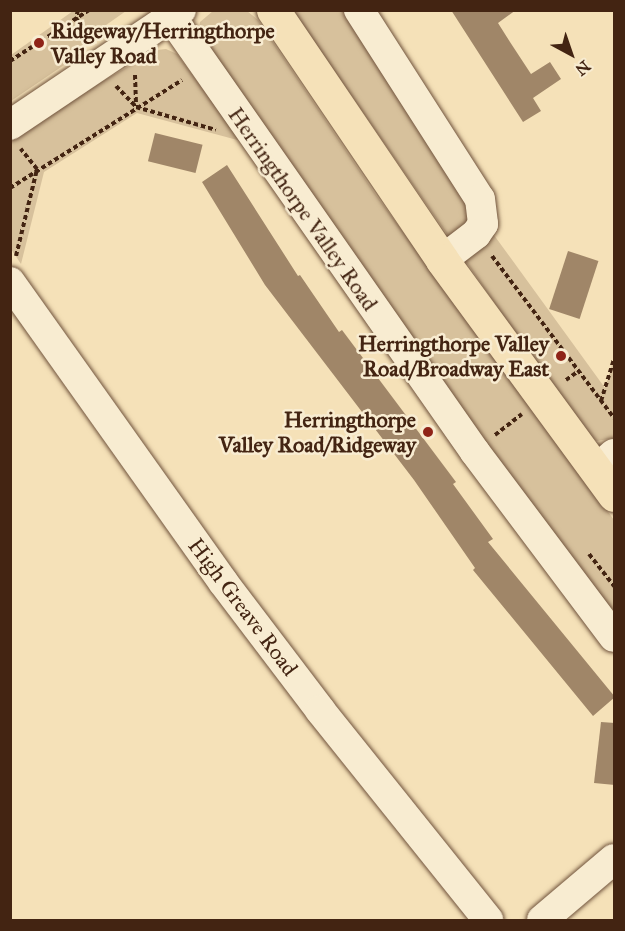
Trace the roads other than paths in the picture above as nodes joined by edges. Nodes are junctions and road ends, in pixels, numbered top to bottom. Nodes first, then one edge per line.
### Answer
1 (273, 10) edge
2 (359, 10) edge
3 (172, 13) edge
4 (14, 134) edge
5 (442, 260) junction
6 (12, 276) edge
7 (608, 473) edge
8 (615, 637) edge
9 (615, 859) edge
10 (488, 921) edge
11 (542, 921) edge

1 - 5 main road
2 - 5 street
3 - 4 street
3 - 8 street, Herringthorpe Valley Road
5 - 7 main road
6 - 10 street, High Greave Road
9 - 11 street

